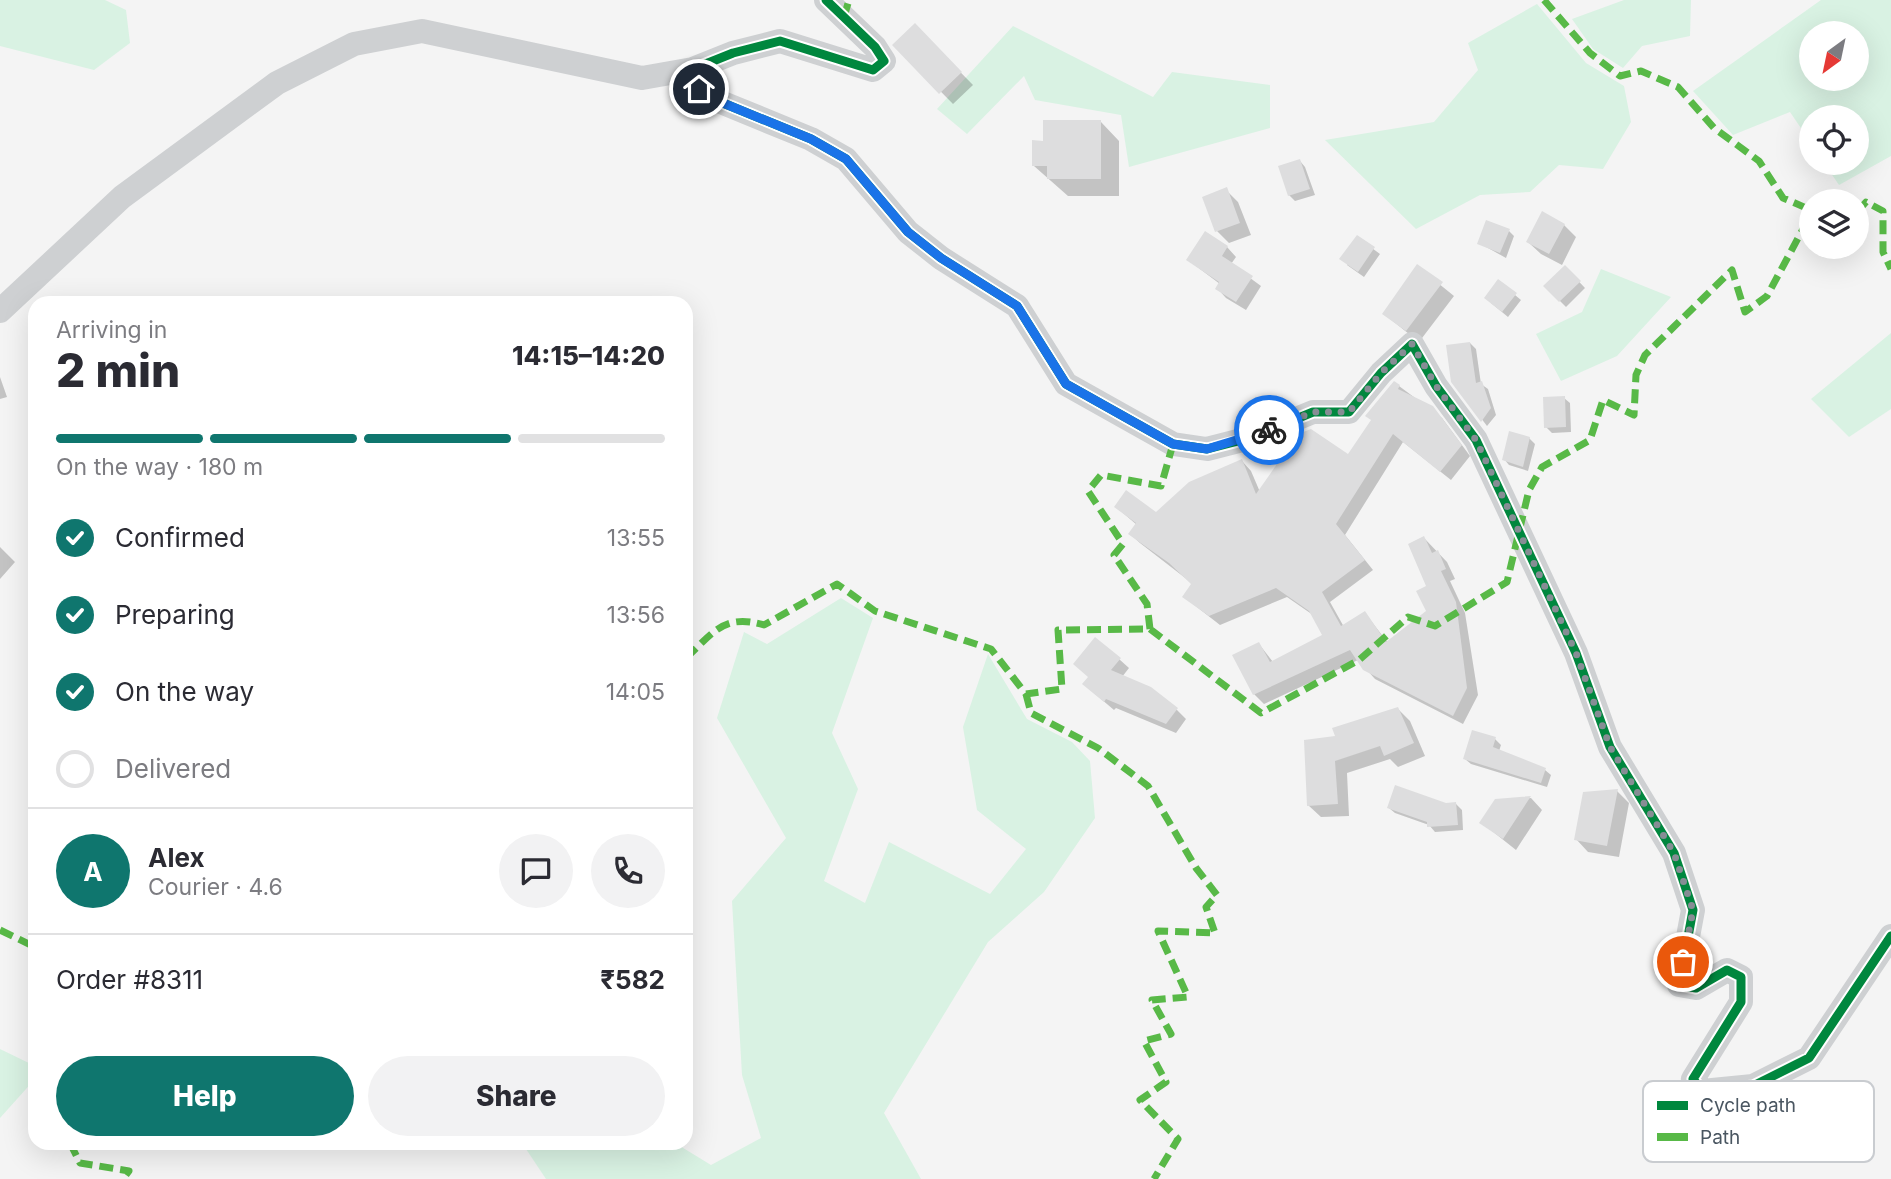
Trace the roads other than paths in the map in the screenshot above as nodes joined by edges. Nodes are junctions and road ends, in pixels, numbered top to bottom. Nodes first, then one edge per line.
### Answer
1 (826, 0) edge
2 (693, 69) junction
3 (0, 312) edge
4 (1891, 936) edge
5 (1694, 1081) edge
6 (1763, 1081) edge

1 - 2 street
2 - 3 street
2 - 5 street
4 - 6 street

